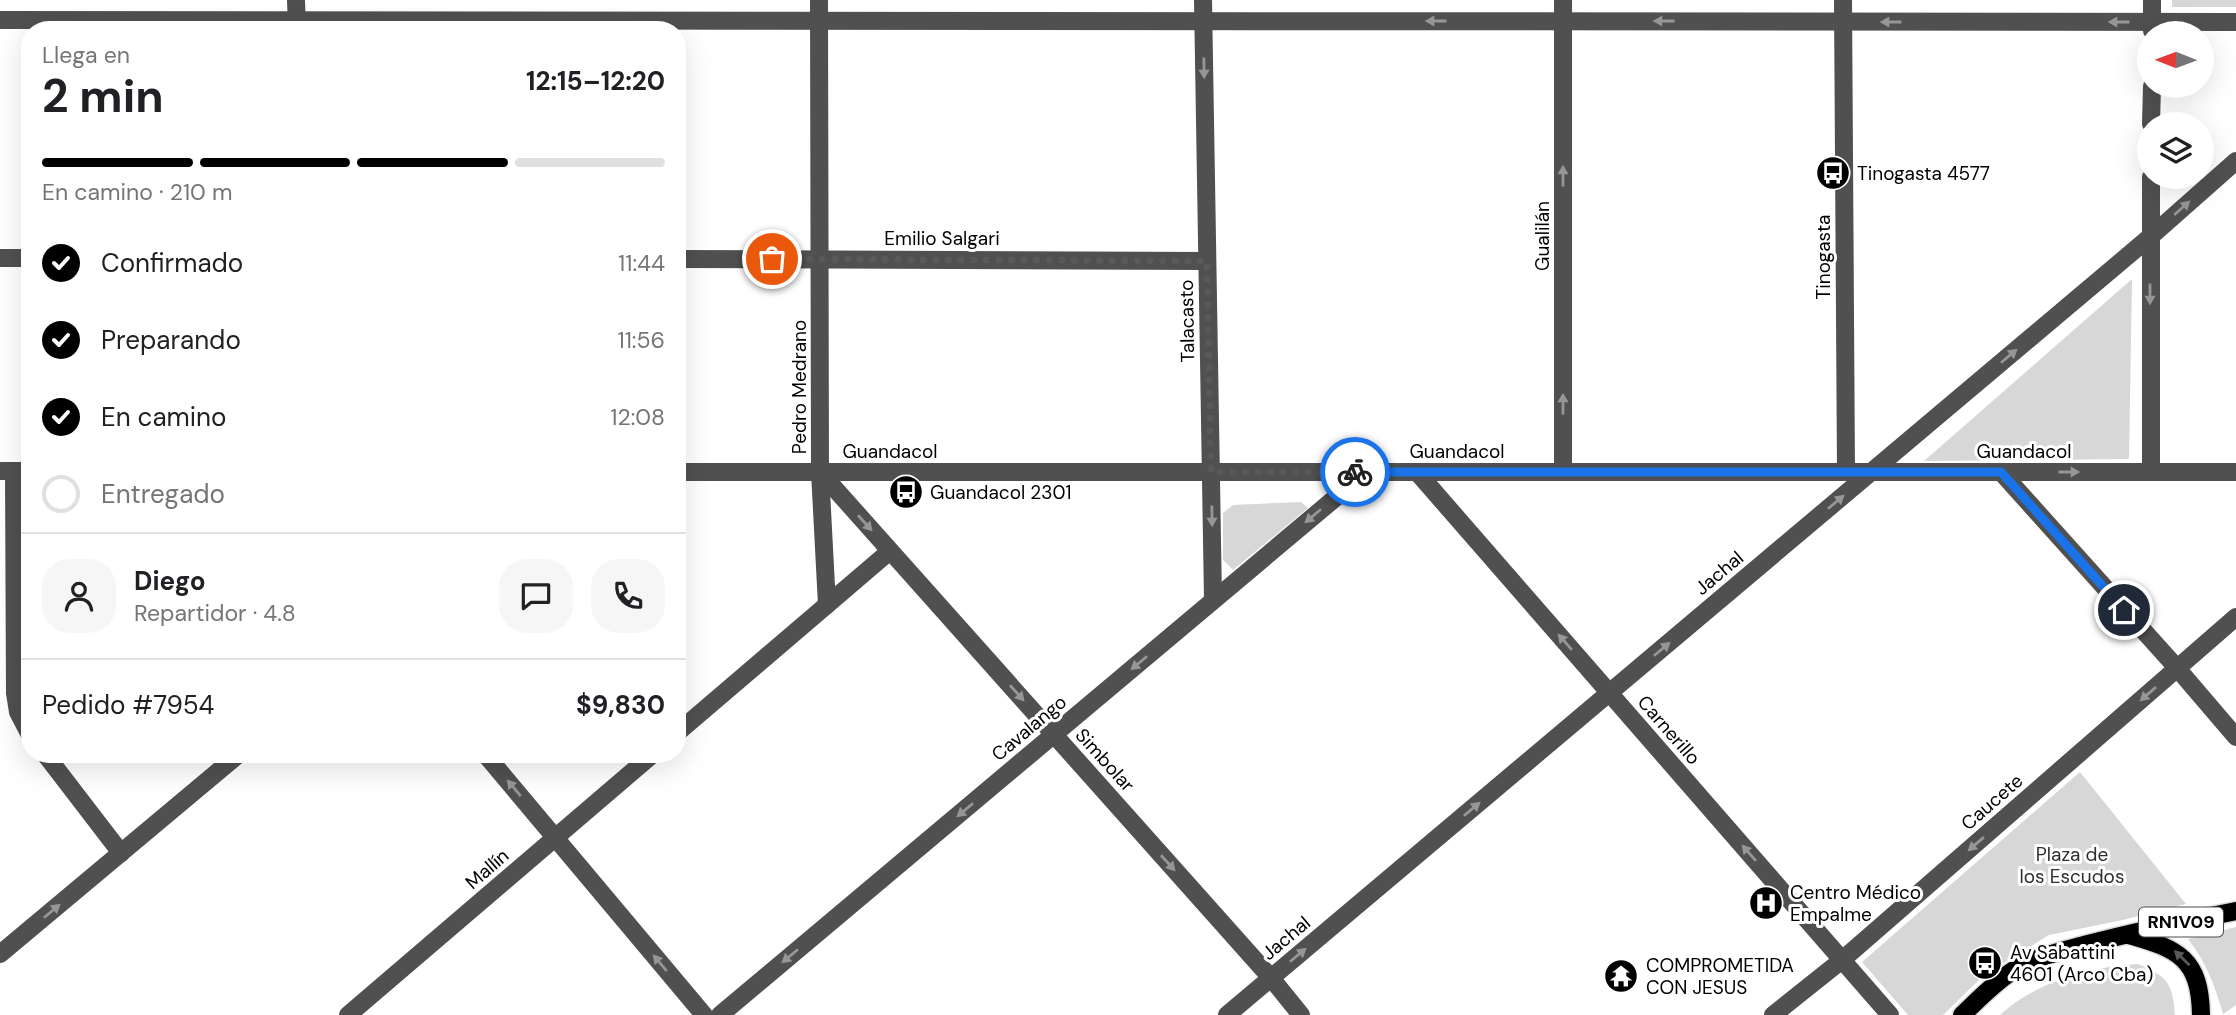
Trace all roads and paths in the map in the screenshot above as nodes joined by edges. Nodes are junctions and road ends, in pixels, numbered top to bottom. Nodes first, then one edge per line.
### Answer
1 (296, 0) edge
2 (819, 0) edge
3 (1202, 0) edge
4 (1563, 0) edge
5 (1843, 0) edge
6 (2152, 0) edge
7 (0, 20) edge
8 (819, 20) junction
9 (1203, 20) junction
10 (59, 21) edge
11 (297, 21) edge
12 (686, 21) edge
13 (1563, 21) junction
14 (2152, 21) edge
15 (1844, 22) junction
16 (2236, 22) edge
17 (2214, 24) edge
18 (2137, 28) edge
19 (2236, 161) edge
20 (2151, 189) edge
21 (2150, 237) junction
22 (0, 258) edge
23 (21, 258) edge
24 (686, 258) edge
25 (819, 259) junction
26 (1207, 261) junction
27 (15, 471) edge
28 (686, 472) edge
29 (820, 472) junction
30 (1211, 472) junction
31 (1365, 472) junction
32 (1417, 472) junction
33 (1563, 472) junction
34 (1846, 472) junction
35 (1872, 472) junction
36 (2001, 472) junction
37 (2151, 472) junction
38 (2236, 472) edge
39 (890, 551) junction
40 (1213, 600) junction
41 (827, 606) junction
42 (2236, 617) edge
43 (2177, 668) junction
44 (1610, 693) junction
45 (21, 718) edge
46 (686, 725) edge
47 (1054, 734) junction
48 (2236, 737) edge
49 (52, 763) edge
50 (228, 763) edge
51 (492, 763) edge
52 (642, 763) edge
53 (555, 838) junction
54 (121, 853) junction
55 (2236, 911) edge
56 (2126, 934) junction
57 (0, 954) edge
58 (1842, 960) junction
59 (1271, 978) junction
60 (348, 1015) edge
61 (704, 1015) edge
62 (720, 1015) edge
63 (1227, 1015) edge
64 (1301, 1015) edge
65 (1773, 1015) edge
66 (1890, 1015) edge
67 (1962, 1015) edge
68 (2201, 1015) edge

1 - 11 street
2 - 8 street, Pedro Medrano
3 - 9 street, Talacasto
4 - 13 street, Gualilán
5 - 15 street, Tinogasta
6 - 14 street
7 - 10 street
8 - 9 street
8 - 12 street
8 - 25 street, Pedro Medrano
13 -> 9 street
9 -> 26 street, Talacasto
15 -> 13 street
33 -> 13 street, Gualilán
18 -> 15 street
15 - 34 street, Tinogasta
16 - 17 street
21 -> 19 street, Jachal
20 - 21 street
35 -> 21 street, Jachal
21 -> 37 street
22 - 23 street
24 - 25 street, Emilio Salgari
25 - 26 street, Emilio Salgari
25 - 29 street, Pedro Medrano
26 - 30 street, Talacasto
27 - 45 street
28 - 29 street, Guandacol
29 - 30 street, Guandacol
29 -> 39 street, Simbolar
29 - 41 street, Pedro Medrano
30 - 31 street, Guandacol
30 -> 40 street, Talacasto
31 - 32 street, Guandacol
31 -> 40 street, Cavalango
32 - 33 street, Guandacol
44 -> 32 street, Carnerillo
33 - 34 street, Guandacol
34 - 35 street, Guandacol
35 - 36 street, Guandacol
44 -> 35 street, Jachal
36 -> 37 street, Guandacol
36 - 43 street
37 - 38 street, Guandacol
39 - 41 street
39 -> 47 street, Simbolar
40 -> 47 street, Cavalango
41 - 46 street
42 - 43 street, Caucete
43 - 48 street
43 -> 58 street, Caucete
58 -> 44 street, Carnerillo
59 -> 44 street, Jachal
47 -> 59 street, Simbolar
47 -> 62 street, Cavalango
49 - 54 street
50 - 54 street
53 -> 51 street
52 - 53 street, Mallín
53 - 60 street, Mallín
61 -> 53 street
57 -> 54 street
55 - 56 main road, RN1V09
56 - 67 main road, RN1V09
68 -> 56 main road
58 - 65 street, Caucete
58 - 66 street, Carnerillo
59 - 63 street, Jachal
59 - 64 street, Simbolar

